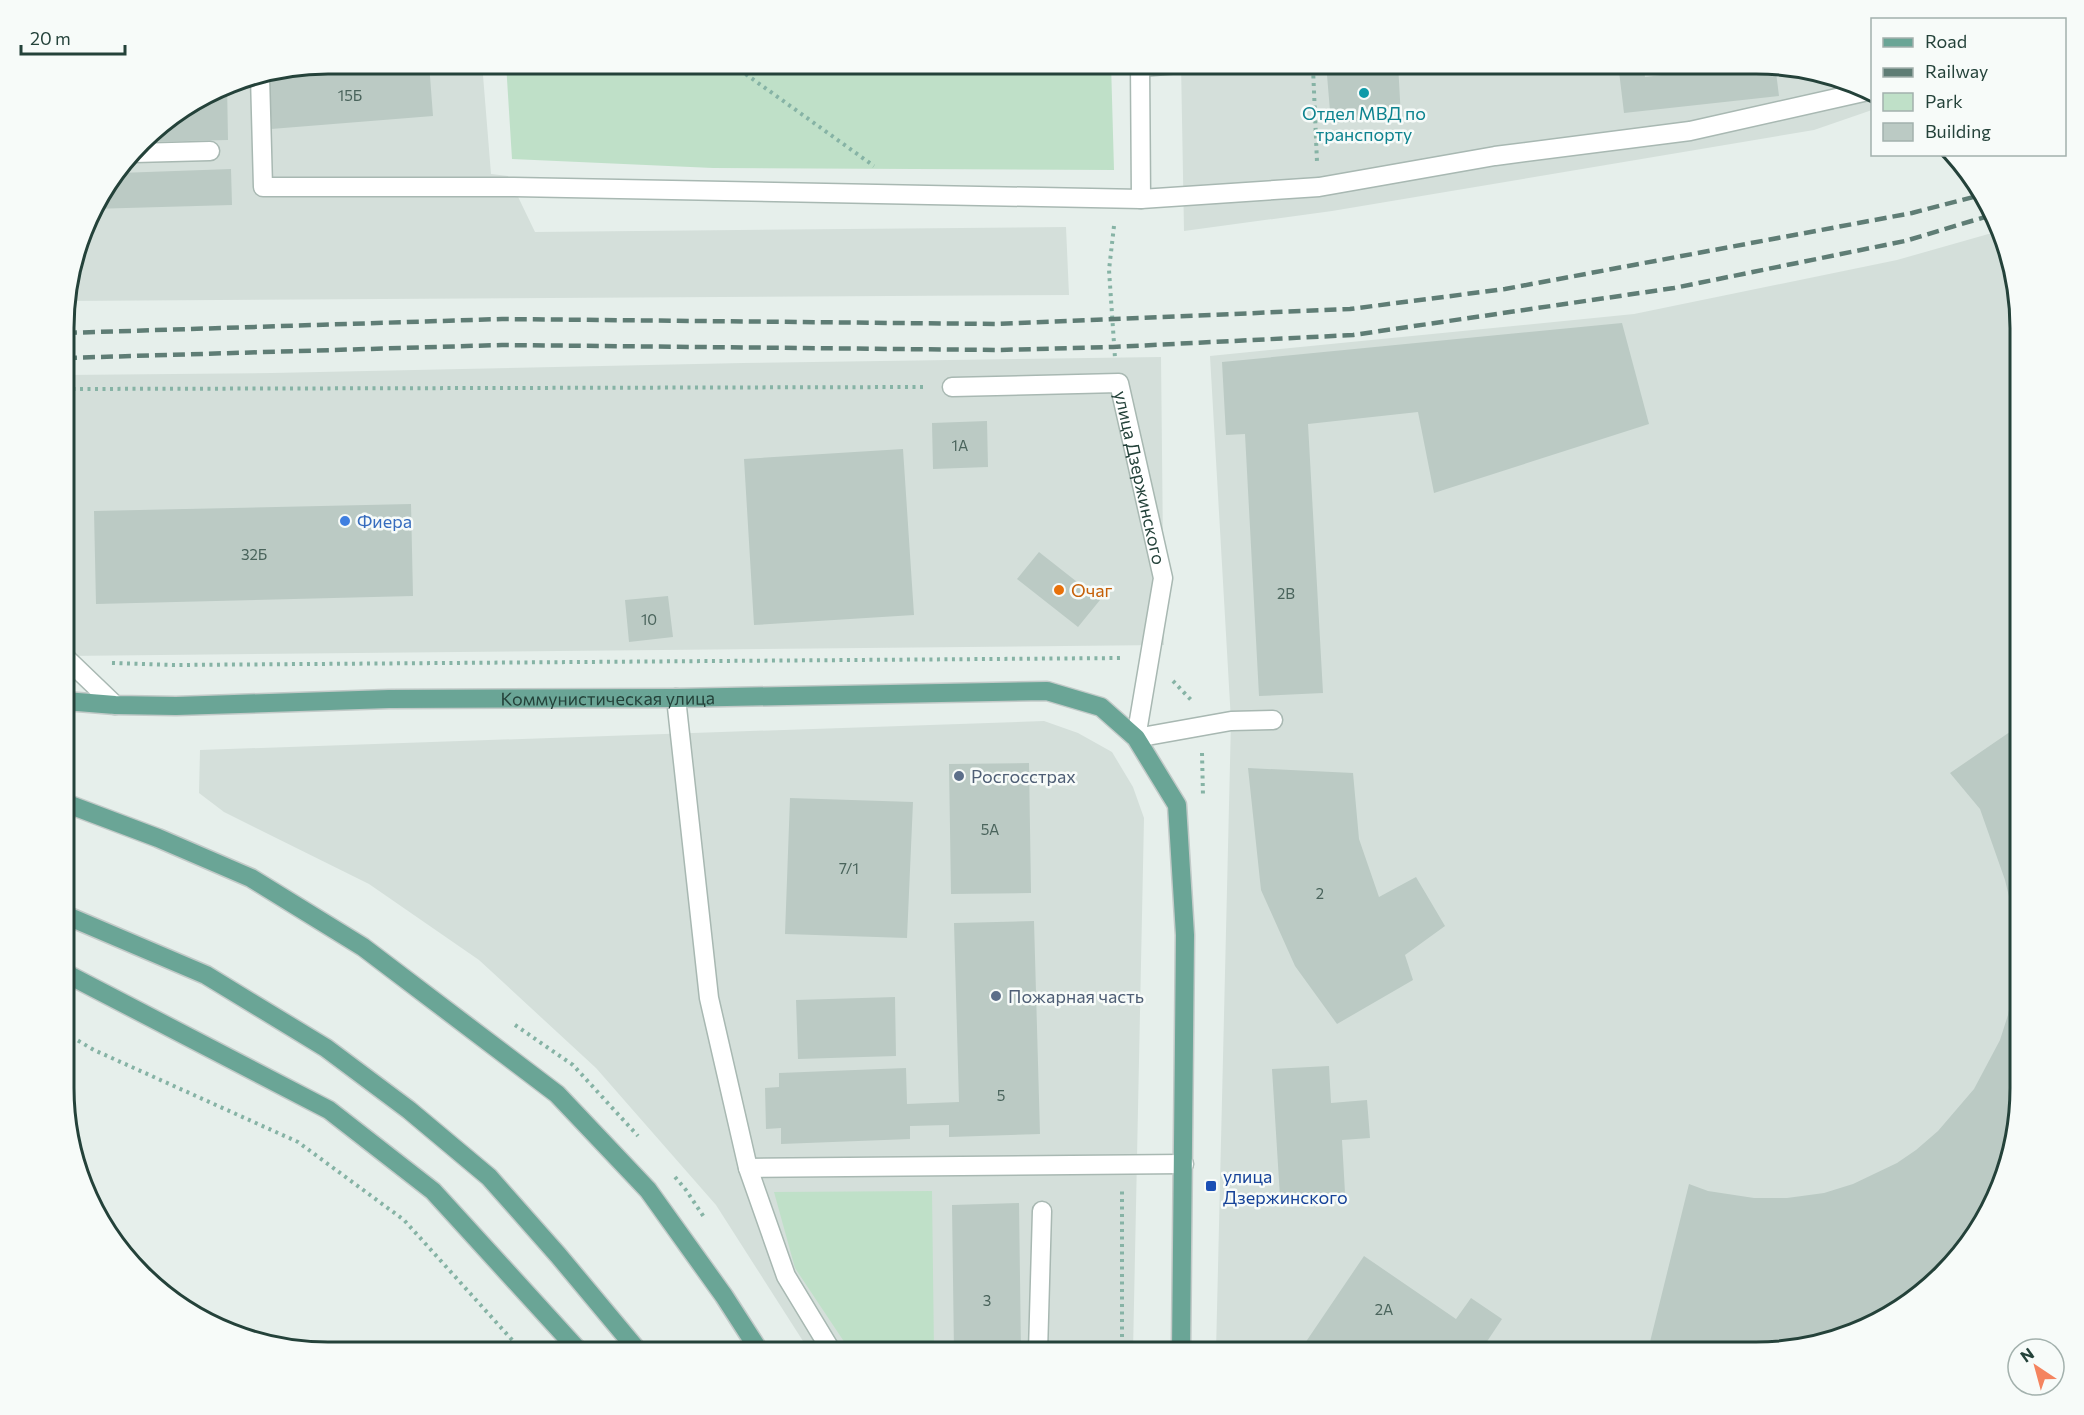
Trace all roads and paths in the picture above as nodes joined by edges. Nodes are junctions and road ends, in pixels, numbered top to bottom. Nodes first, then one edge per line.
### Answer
1 (746, 74) edge
2 (1140, 74) edge
3 (1313, 74) edge
4 (260, 82) edge
5 (1856, 94) edge
6 (210, 151) dead end
7 (143, 153) edge
8 (875, 167) dead end
9 (1319, 187) junction
10 (1141, 199) junction
11 (952, 387) joint
12 (74, 389) edge
13 (1150, 658) junction
14 (74, 659) edge
15 (74, 665) edge
16 (676, 698) junction
17 (74, 702) edge
18 (1194, 702) dead end
19 (115, 705) junction
20 (1273, 720) dead end
21 (1136, 738) junction
22 (74, 806) edge
23 (74, 919) edge
24 (74, 978) edge
25 (74, 1038) edge
26 (1184, 1164) junction
27 (1122, 1165) junction
28 (748, 1168) junction
29 (1042, 1210) dead end
30 (515, 1342) edge
31 (571, 1342) edge
32 (631, 1342) edge
33 (754, 1342) edge
34 (826, 1342) edge
35 (1038, 1342) edge
36 (1122, 1342) edge
37 (1181, 1342) edge

1 - 8 path
2 - 10 street
3 - 9 path
4 - 10 street
5 - 9 street
6 - 7 street
9 - 10 street
11 - 12 path
11 - 13 street, улица Дзержинского
13 - 14 path
13 - 18 path
13 - 21 street, улица Дзержинского
15 - 19 street
16 - 19 main road, Коммунистическая улица
16 - 21 main road, Коммунистическая улица
16 - 28 street
17 - 19 main road, Коммунистическая улица
20 - 21 street
21 - 26 main road
22 - 33 main road
23 - 32 main road
24 - 31 main road
25 - 30 path
26 - 27 street
26 - 37 main road
27 - 28 street
27 - 36 path
28 - 34 street
29 - 35 street

